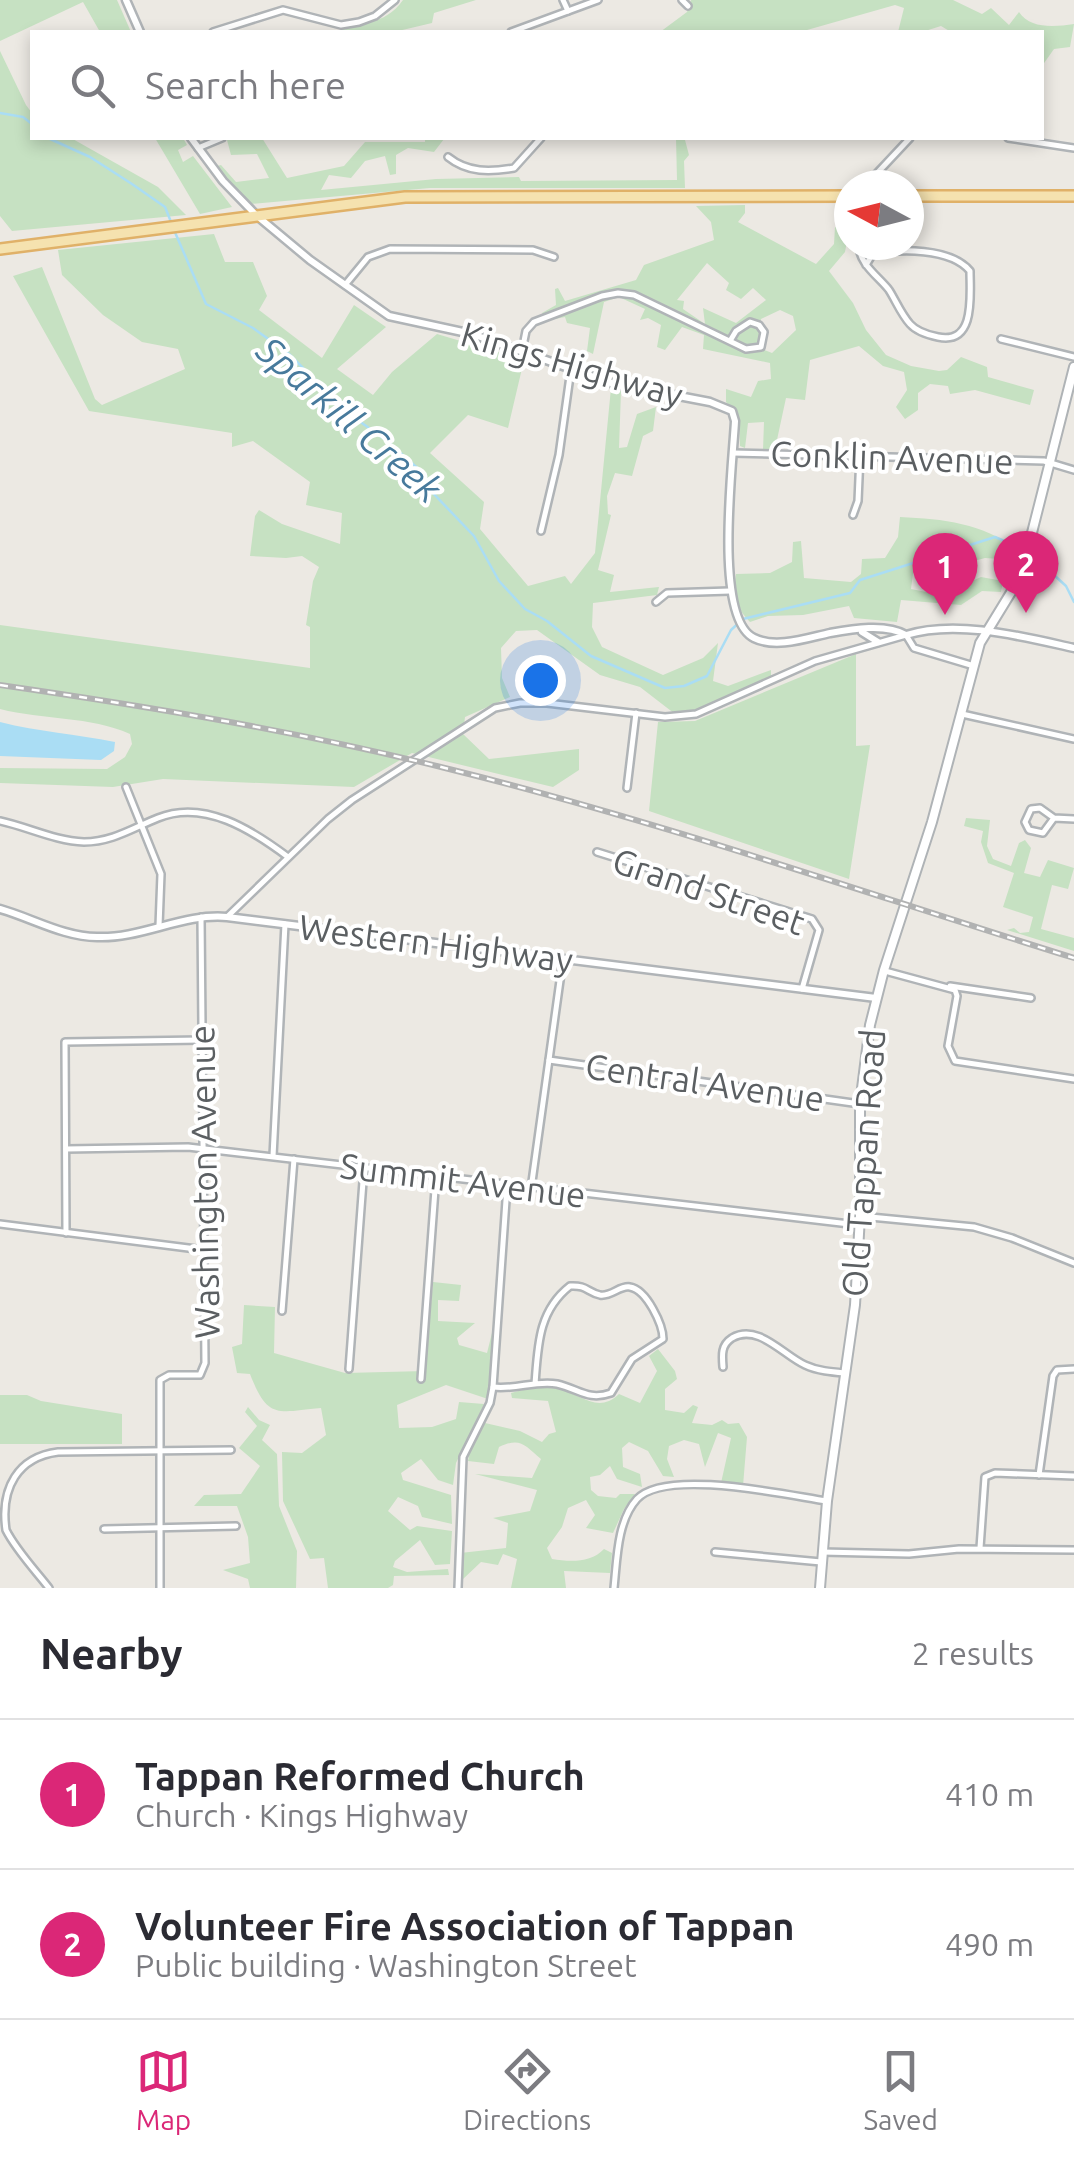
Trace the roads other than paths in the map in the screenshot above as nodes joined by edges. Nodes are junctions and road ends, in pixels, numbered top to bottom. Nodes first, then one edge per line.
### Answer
1 (126, 0) edge
2 (395, 0) edge
3 (564, 0) edge
4 (598, 0) edge
5 (682, 0) edge
6 (688, 6) dead end
7 (568, 11) junction
8 (139, 30) edge
9 (218, 30) edge
10 (516, 30) edge
11 (192, 140) edge
12 (217, 140) edge
13 (539, 140) edge
14 (908, 140) edge
15 (1021, 140) edge
16 (198, 148) junction
17 (1074, 148) edge
18 (448, 158) dead end
19 (880, 170) edge
20 (834, 196) edge
21 (924, 196) edge
22 (1074, 196) edge
23 (256, 216) junction
24 (0, 249) edge
25 (924, 253) edge
26 (554, 258) dead end
27 (863, 260) edge
28 (869, 260) edge
29 (866, 265) junction
30 (345, 285) junction
31 (1001, 339) dead end
32 (730, 341) junction
33 (522, 350) junction
34 (1074, 357) edge
35 (1074, 367) edge
36 (571, 369) junction
37 (734, 452) junction
38 (860, 454) junction
39 (1050, 461) junction
40 (1074, 470) edge
41 (853, 515) dead end
42 (542, 532) dead end
43 (730, 591) junction
44 (656, 602) dead end
45 (856, 630) junction
46 (986, 632) junction
47 (906, 635) junction
48 (878, 642) junction
49 (1074, 648) edge
50 (974, 666) junction
51 (636, 713) junction
52 (962, 714) junction
53 (1074, 738) edge
54 (126, 787) dead end
55 (627, 788) dead end
56 (1054, 818) junction
57 (1074, 819) edge
58 (0, 822) edge
59 (142, 826) junction
60 (597, 852) dead end
61 (289, 857) junction
62 (0, 909) edge
63 (228, 916) junction
64 (201, 917) junction
65 (285, 924) junction
66 (159, 926) junction
67 (563, 958) junction
68 (884, 970) junction
69 (949, 986) junction
70 (802, 988) junction
71 (876, 998) junction
72 (1031, 998) dead end
73 (202, 1040) junction
74 (549, 1060) junction
75 (1074, 1079) edge
76 (860, 1104) junction
77 (66, 1149) junction
78 (203, 1150) junction
79 (273, 1156) junction
80 (294, 1159) junction
81 (364, 1168) junction
82 (436, 1176) junction
83 (507, 1186) junction
84 (532, 1189) junction
85 (860, 1220) junction
86 (0, 1224) edge
87 (66, 1232) junction
88 (204, 1250) junction
89 (1074, 1263) edge
90 (282, 1310) dead end
91 (723, 1367) dead end
92 (349, 1369) dead end
93 (1074, 1369) edge
94 (846, 1373) junction
95 (422, 1378) dead end
96 (535, 1384) junction
97 (493, 1387) junction
98 (231, 1450) dead end
99 (160, 1451) junction
100 (1039, 1475) junction
101 (1074, 1476) edge
102 (827, 1501) junction
103 (236, 1526) dead end
104 (160, 1528) junction
105 (104, 1529) dead end
106 (980, 1549) junction
107 (1074, 1550) edge
108 (716, 1552) dead end
109 (822, 1557) junction
110 (49, 1588) edge
111 (160, 1588) edge
112 (458, 1588) edge
113 (614, 1588) edge
114 (820, 1588) edge

1 - 8 street
2 - 9 street
3 - 7 street
4 - 7 street
5 - 6 street
7 - 10 street
11 - 16 street, Kings Highway
12 - 16 street
13 - 18 street
14 - 19 street
15 - 17 street
16 - 23 street, Kings Highway
20 - 23 main road
21 - 22 main road
23 - 24 main road
23 - 30 street, Kings Highway
25 - 29 street
26 - 30 street
27 - 29 street
28 - 29 street
30 - 33 street, Kings Highway
31 - 34 street
32 - 32 street
32 - 33 street
33 - 36 street, Kings Highway
35 - 39 main road, Old Tappan Road
36 - 37 street, Kings Highway
36 - 42 street
37 - 38 street, Conklin Avenue
37 - 43 street, Kings Highway
38 - 39 street, Conklin Avenue
38 - 41 street
39 - 40 street, Conklin Avenue
39 - 46 main road, Old Tappan Road
43 - 44 street
43 - 45 street, Kings Highway
45 - 47 street, Kings Highway
45 - 48 street
46 - 47 street, Kings Highway
46 - 49 street, Kings Highway
46 - 50 main road, Old Tappan Road
47 - 48 street
47 - 50 street
48 - 51 street
50 - 52 main road, Old Tappan Road
51 - 55 street
51 - 61 street
52 - 53 street
52 - 68 main road, Old Tappan Road
54 - 59 street
56 - 56 street
56 - 57 street
58 - 59 street
59 - 61 street
59 - 66 street
60 - 70 street, Grand Street
61 - 63 street
62 - 66 street, Western Highway
63 - 64 street, Western Highway
63 - 65 street, Western Highway
64 - 66 street, Western Highway
64 - 73 street, Washington Avenue
65 - 67 street, Western Highway
65 - 79 street
67 - 70 street, Western Highway
67 - 74 street
68 - 69 street
68 - 71 main road, Old Tappan Road
69 - 72 street
69 - 75 street
70 - 71 street, Western Highway
71 - 76 main road, Old Tappan Road
73 - 77 street
73 - 78 street, Washington Avenue
74 - 76 street, Central Avenue
74 - 84 street
76 - 85 main road, Old Tappan Road
77 - 78 street, Summit Avenue
77 - 87 street
78 - 79 street, Summit Avenue
78 - 88 street, Washington Avenue
79 - 80 street, Summit Avenue
80 - 81 street, Summit Avenue
80 - 90 street
81 - 82 street, Summit Avenue
81 - 92 street
82 - 83 street, Summit Avenue
82 - 95 street
83 - 84 street, Summit Avenue
83 - 97 street
84 - 85 street, Summit Avenue
85 - 89 street, Summit Avenue
85 - 94 main road, Old Tappan Road
86 - 87 street
87 - 88 street
88 - 99 street, Washington Avenue
91 - 94 street
93 - 100 street
94 - 102 main road, Old Tappan Road
96 - 96 street
96 - 97 street
97 - 112 street
98 - 99 street
99 - 104 street, Washington Avenue
99 - 110 street
100 - 101 street
100 - 106 street
102 - 109 main road, Old Tappan Road
102 - 113 street
103 - 104 street
104 - 105 street
104 - 111 street, Washington Avenue
106 - 107 street
106 - 109 street
108 - 109 street
109 - 114 main road, Old Tappan Road

